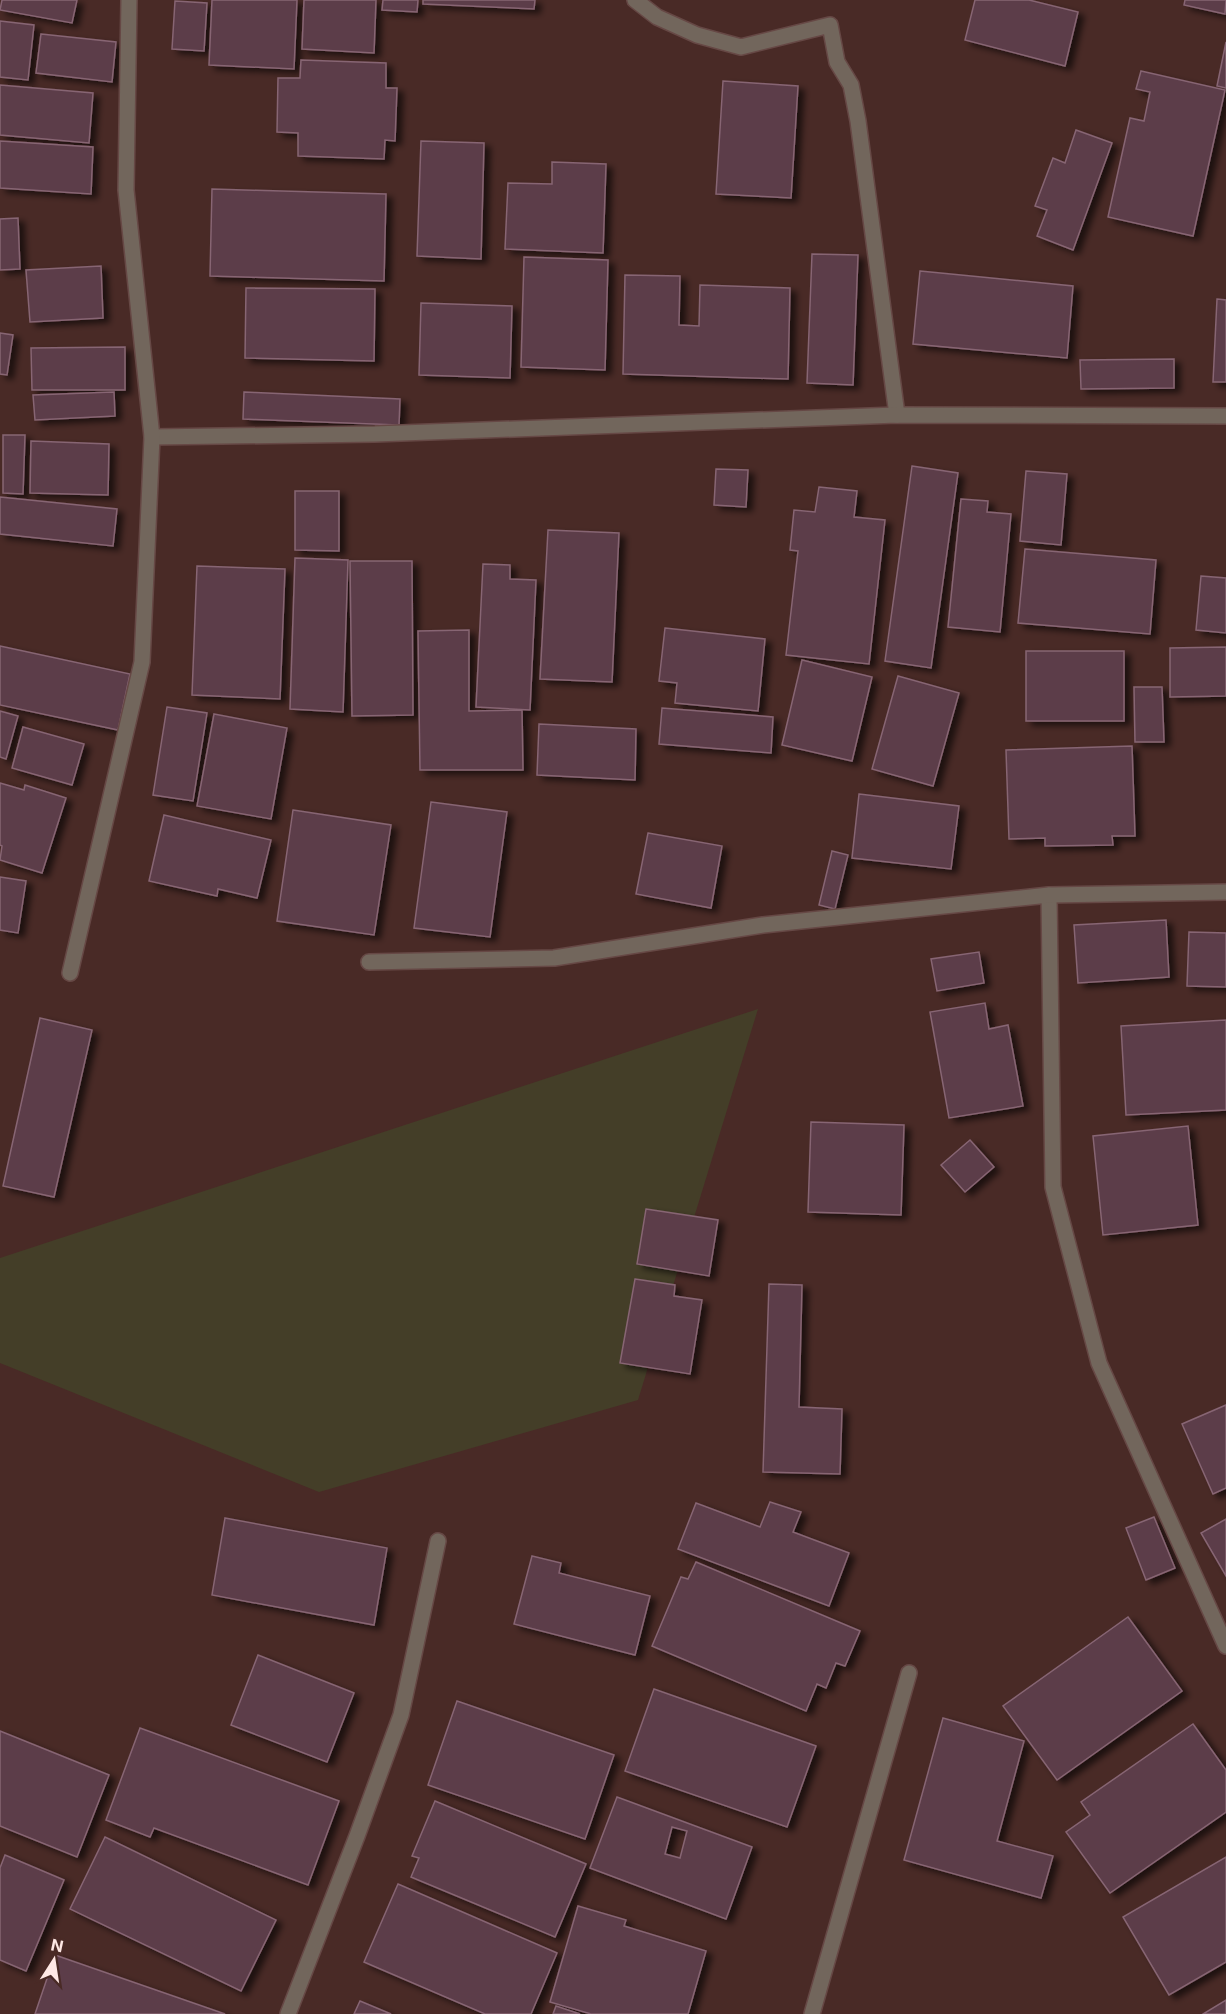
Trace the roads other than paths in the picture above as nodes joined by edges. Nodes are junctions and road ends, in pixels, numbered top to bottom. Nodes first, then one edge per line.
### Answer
1 (129, 0) edge
2 (635, 0) edge
3 (897, 415) junction
4 (1226, 416) edge
5 (152, 437) junction
6 (1226, 892) edge
7 (1049, 895) junction
8 (369, 962) dead end
9 (70, 973) dead end
10 (438, 1541) dead end
11 (1226, 1646) edge
12 (909, 1673) dead end
13 (288, 2014) edge
14 (812, 2014) edge

1 - 5 street
2 - 3 street
3 - 4 street
3 - 5 street
5 - 9 street
6 - 7 street
7 - 8 street
7 - 11 street
10 - 13 street
12 - 14 street

